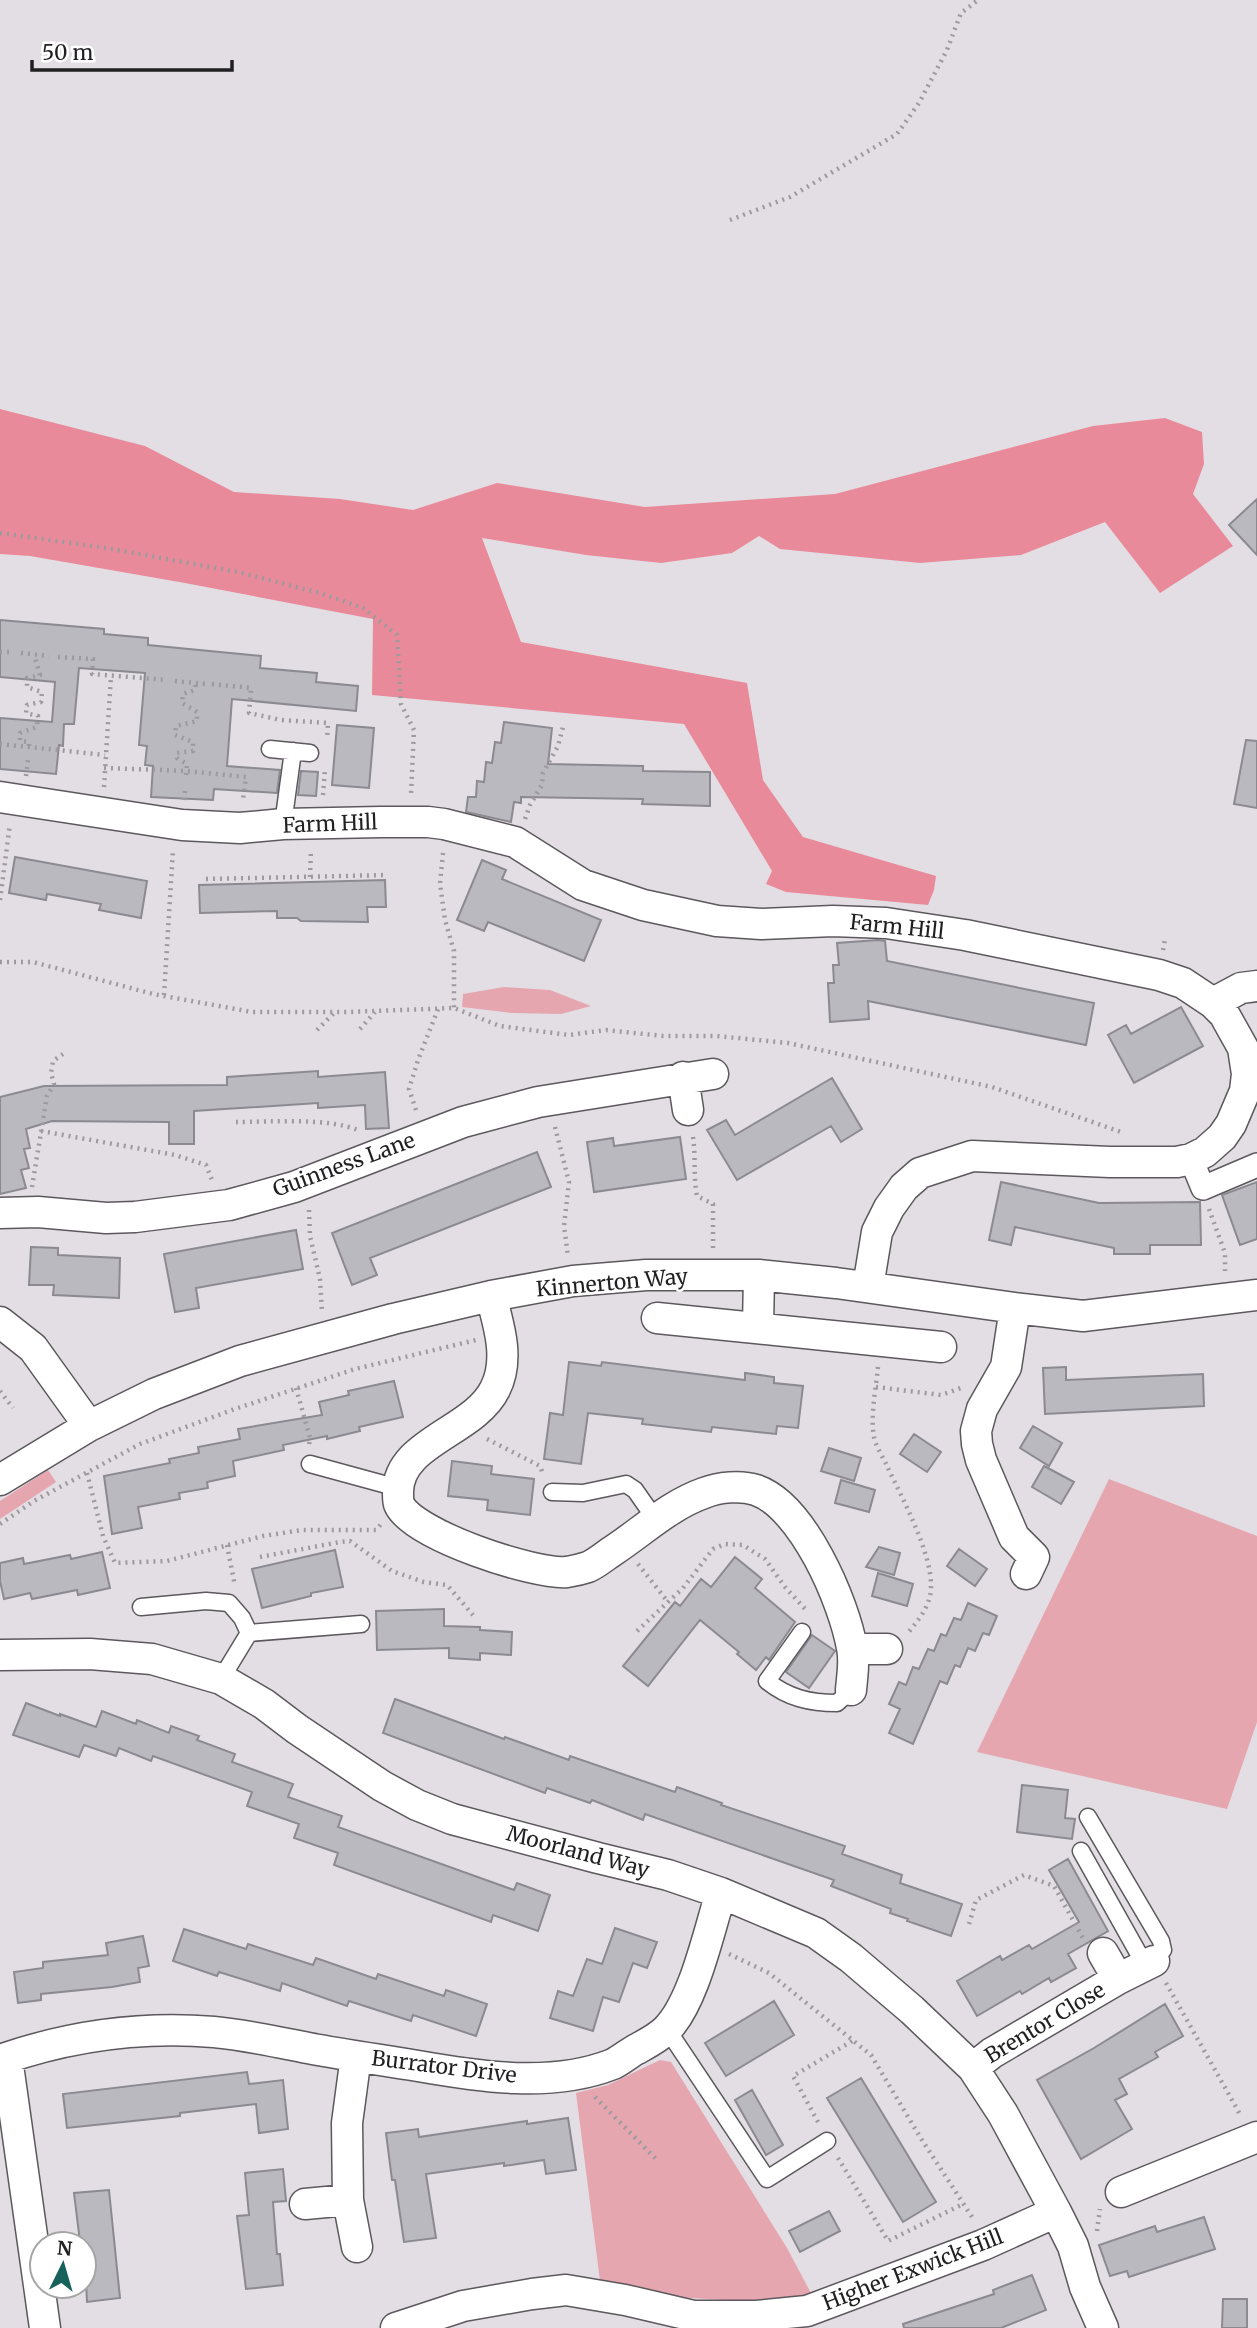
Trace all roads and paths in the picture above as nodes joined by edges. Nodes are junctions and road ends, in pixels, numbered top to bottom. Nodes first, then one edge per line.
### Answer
1 (978, 0) edge
2 (730, 220) dead end
3 (0, 533) edge
4 (0, 652) edge
5 (11, 652) dead end
6 (21, 653) dead end
7 (34, 655) junction
8 (49, 656) dead end
9 (58, 657) dead end
10 (111, 676) junction
11 (167, 680) dead end
12 (175, 681) dead end
13 (196, 683) junction
14 (205, 684) dead end
15 (212, 684) dead end
16 (328, 723) dead end
17 (563, 727) dead end
18 (0, 744) edge
19 (28, 747) junction
20 (270, 749) dead end
21 (293, 751) junction
22 (310, 753) dead end
23 (105, 755) junction
24 (28, 761) dead end
25 (104, 768) junction
26 (27, 769) dead end
27 (186, 773) junction
28 (185, 790) dead end
29 (103, 795) dead end
30 (411, 797) dead end
31 (7, 798) edge
32 (242, 804) dead end
33 (180, 811) junction
34 (282, 824) junction
35 (444, 824) junction
36 (515, 842) junction
37 (311, 863) dead end
38 (388, 875) dead end
39 (310, 877) junction
40 (206, 879) dead end
41 (0, 900) edge
42 (0, 962) edge
43 (1257, 986) edge
44 (164, 995) junction
45 (1213, 1003) junction
46 (454, 1008) junction
47 (438, 1009) junction
48 (375, 1011) junction
49 (335, 1012) junction
50 (360, 1029) dead end
51 (317, 1030) dead end
52 (63, 1054) dead end
53 (713, 1074) dead end
54 (683, 1077) junction
55 (549, 1101) junction
56 (688, 1110) joint
57 (418, 1115) dead end
58 (236, 1122) dead end
59 (41, 1131) junction
60 (1129, 1135) dead end
61 (395, 1146) junction
62 (1191, 1159) junction
63 (1257, 1166) edge
64 (213, 1181) dead end
65 (308, 1181) junction
66 (32, 1187) dead end
67 (1203, 1188) junction
68 (0, 1213) edge
69 (713, 1275) junction
70 (759, 1275) junction
71 (1225, 1277) dead end
72 (573, 1281) junction
73 (868, 1287) junction
74 (491, 1296) junction
75 (1257, 1296) edge
76 (1014, 1308) junction
77 (657, 1318) dead end
78 (0, 1322) edge
79 (758, 1327) junction
80 (501, 1334) junction
81 (324, 1337) junction
82 (881, 1340) junction
83 (941, 1347) dead end
84 (1002, 1374) junction
85 (876, 1387) junction
86 (296, 1388) junction
87 (0, 1391) edge
88 (13, 1408) dead end
89 (463, 1423) junction
90 (89, 1426) junction
91 (310, 1464) joint
92 (87, 1473) junction
93 (0, 1480) edge
94 (398, 1488) junction
95 (552, 1492) joint
96 (656, 1520) junction
97 (0, 1524) edge
98 (361, 1529) junction
99 (376, 1530) dead end
100 (350, 1541) junction
101 (624, 1543) junction
102 (260, 1557) dead end
103 (1039, 1560) dead end
104 (668, 1602) junction
105 (141, 1607) dead end
106 (810, 1614) dead end
107 (473, 1615) dead end
108 (361, 1624) dead end
109 (637, 1631) dead end
110 (802, 1632) dead end
111 (249, 1633) junction
112 (853, 1649) junction
113 (887, 1649) joint
114 (0, 1655) edge
115 (220, 1679) junction
116 (851, 1690) joint
117 (1088, 1817) dead end
118 (1081, 1851) dead end
119 (721, 1892) junction
120 (969, 1924) dead end
121 (706, 1943) junction
122 (1103, 1953) joint
123 (1150, 1963) junction
124 (1118, 1979) junction
125 (667, 2029) junction
126 (853, 2040) junction
127 (356, 2056) junction
128 (4, 2059) edge
129 (973, 2068) junction
130 (572, 2073) junction
131 (1228, 2096) dead end
132 (1257, 2137) edge
133 (827, 2141) junction
134 (657, 2160) dead end
135 (1121, 2192) joint
136 (348, 2200) junction
137 (305, 2204) dead end
138 (1056, 2212) junction
139 (1073, 2246) junction
140 (357, 2247) dead end
141 (756, 2322) edge
142 (45, 2328) edge
143 (396, 2328) edge
144 (1103, 2328) edge

1 - 2 path
3 - 30 path
4 - 5 path
6 - 7 path
7 - 8 path
7 - 19 path
9 - 10 path
10 - 11 path
10 - 23 path
12 - 13 path
13 - 14 path
13 - 27 path
15 - 16 path
17 - 36 path
18 - 19 path
19 - 23 path
20 - 21 lane
21 - 22 lane
21 - 34 lane
23 - 25 path
24 - 26 path
25 - 27 path
25 - 29 path
27 - 32 path
28 - 33 path
31 - 33 street, Farm Hill
31 - 41 path
33 - 34 street, Farm Hill
33 - 44 path
34 - 35 street, Farm Hill
35 - 36 street, Farm Hill
35 - 46 path
36 - 45 street, Farm Hill
37 - 39 path
38 - 39 path
39 - 40 path
42 - 44 path
43 - 45 street
44 - 49 path
45 - 62 street, Farm Hill
46 - 47 path
46 - 60 path
47 - 48 path
47 - 57 path
48 - 49 path
48 - 50 path
49 - 51 path
52 - 59 path
53 - 54 street, Guinness Lane
54 - 55 street, Guinness Lane
54 - 56 street
55 - 61 street, Guinness Lane
55 - 72 path
56 - 69 path
58 - 61 path
59 - 64 path
59 - 66 path
61 - 65 street, Guinness Lane
62 - 67 street
62 - 73 street, Farm Hill
63 - 67 street
65 - 68 street, Guinness Lane
65 - 81 path
67 - 71 path
69 - 70 street, Kinnerton Way
69 - 72 street, Kinnerton Way
70 - 73 street, Kinnerton Way
70 - 79 street
72 - 74 street, Kinnerton Way
73 - 76 street, Kinnerton Way
74 - 80 street
74 - 81 street, Kinnerton Way
75 - 76 street, Kinnerton Way
76 - 84 street
77 - 79 street
78 - 90 street
79 - 82 street
80 - 86 path
80 - 89 street
81 - 90 street, Kinnerton Way
82 - 83 street
82 - 85 path
84 - 85 path
84 - 103 street
85 - 113 path
86 - 91 path
86 - 92 path
87 - 88 path
89 - 94 street
89 - 95 path
90 - 93 street, Kinnerton Way
91 - 94 lane
92 - 97 path
92 - 98 path
94 - 101 street
95 - 96 lane
96 - 101 street
96 - 112 street
98 - 99 path
98 - 100 path
100 - 102 path
100 - 107 path
101 - 104 path
104 - 106 path
104 - 109 path
105 - 111 lane
108 - 111 lane
110 - 116 lane
111 - 115 lane
112 - 113 street
112 - 116 street
114 - 115 street, Moorland Way
115 - 119 street, Moorland Way
117 - 123 lane
118 - 123 lane
119 - 121 street, Burrator Drive
119 - 129 street, Moorland Way
120 - 122 path
121 - 125 street, Burrator Drive
121 - 126 path
122 - 124 street, Brentor Close
123 - 124 street, Brentor Close
123 - 131 path
124 - 129 street, Brentor Close
125 - 130 street, Burrator Drive
125 - 133 lane
126 - 133 path
126 - 133 path
127 - 128 street, Burrator Drive
127 - 130 street, Burrator Drive
127 - 136 street, Burrator Drive
128 - 142 street
129 - 138 street, Moorland Way
130 - 134 path
132 - 135 street
135 - 139 path
136 - 137 street
136 - 140 street, Burrator Drive
138 - 139 street, Moorland Way
138 - 141 street, Higher Exwick Hill
139 - 144 street, Moorland Way
141 - 143 street, Higher Exwick Hill

